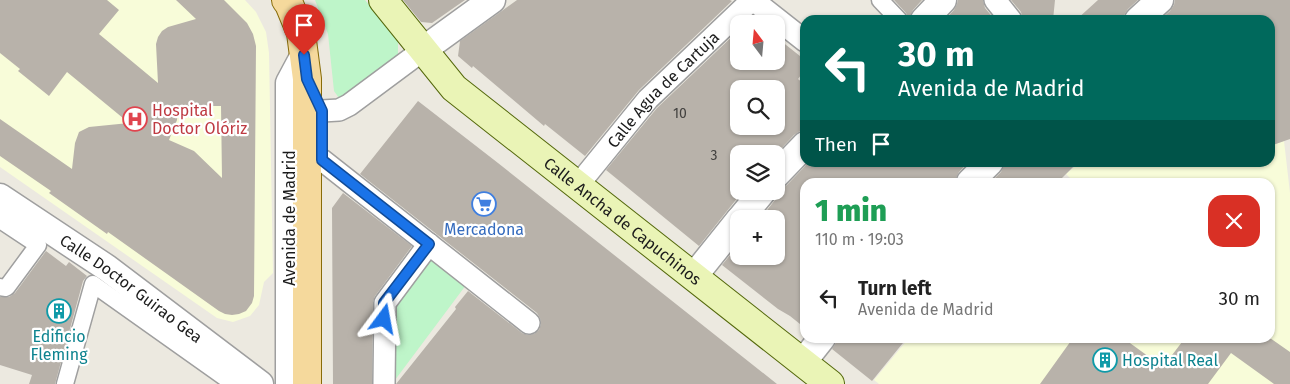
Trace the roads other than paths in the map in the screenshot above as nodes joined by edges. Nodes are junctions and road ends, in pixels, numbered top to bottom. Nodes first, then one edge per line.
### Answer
1 (286, 0) edge
2 (383, 0) edge
3 (492, 0) edge
4 (753, 0) edge
5 (760, 0) edge
6 (880, 0) edge
7 (943, 0) edge
8 (995, 0) edge
9 (1160, 0) edge
10 (894, 15) edge
11 (929, 15) edge
12 (1007, 15) edge
13 (1144, 15) edge
14 (800, 31) edge
15 (800, 37) edge
16 (423, 50) junction
17 (306, 67) junction
18 (322, 111) junction
19 (800, 150) edge
20 (322, 160) junction
21 (785, 166) edge
22 (985, 167) edge
23 (974, 178) edge
24 (578, 185) junction
25 (0, 197) edge
26 (755, 200) edge
27 (747, 210) edge
28 (0, 220) edge
29 (730, 230) edge
30 (429, 244) junction
31 (694, 276) junction
32 (0, 287) edge
33 (528, 323) dead end
34 (818, 343) edge
35 (803, 362) junction
36 (65, 384) edge
37 (234, 384) edge
38 (260, 384) edge
39 (289, 384) edge
40 (307, 384) edge
41 (324, 384) edge
42 (384, 384) edge
43 (830, 384) edge

1 - 17 main road, Avenida de Madrid
2 - 16 main road, Calle Ancha de Capuchinos
3 - 16 street
4 - 15 street
4 - 24 street, Calle Agua de Cartuja
5 - 14 street
6 - 10 street
7 - 11 street
8 - 12 street
9 - 13 street
16 - 18 street
16 - 24 main road, Calle Ancha de Capuchinos
17 - 18 main road, Avenida de Madrid
17 - 39 street, Avenida de Madrid
17 - 40 main road, Avenida de Madrid
18 - 20 main road, Avenida de Madrid
19 - 21 street
20 - 30 street, Avenida de Madrid
20 - 41 main road, Avenida de Madrid
22 - 23 street
24 - 31 main road, Calle Ancha de Capuchinos
25 - 38 street, Calle Doctor Guirao Gea
26 - 27 street
28 - 32 street
29 - 31 street
30 - 33 street, Avenida de Madrid
30 - 42 street
31 - 35 main road, Calle Ancha de Capuchinos
34 - 35 street
35 - 43 main road, Calle Ancha de Capuchinos
36 - 37 street

